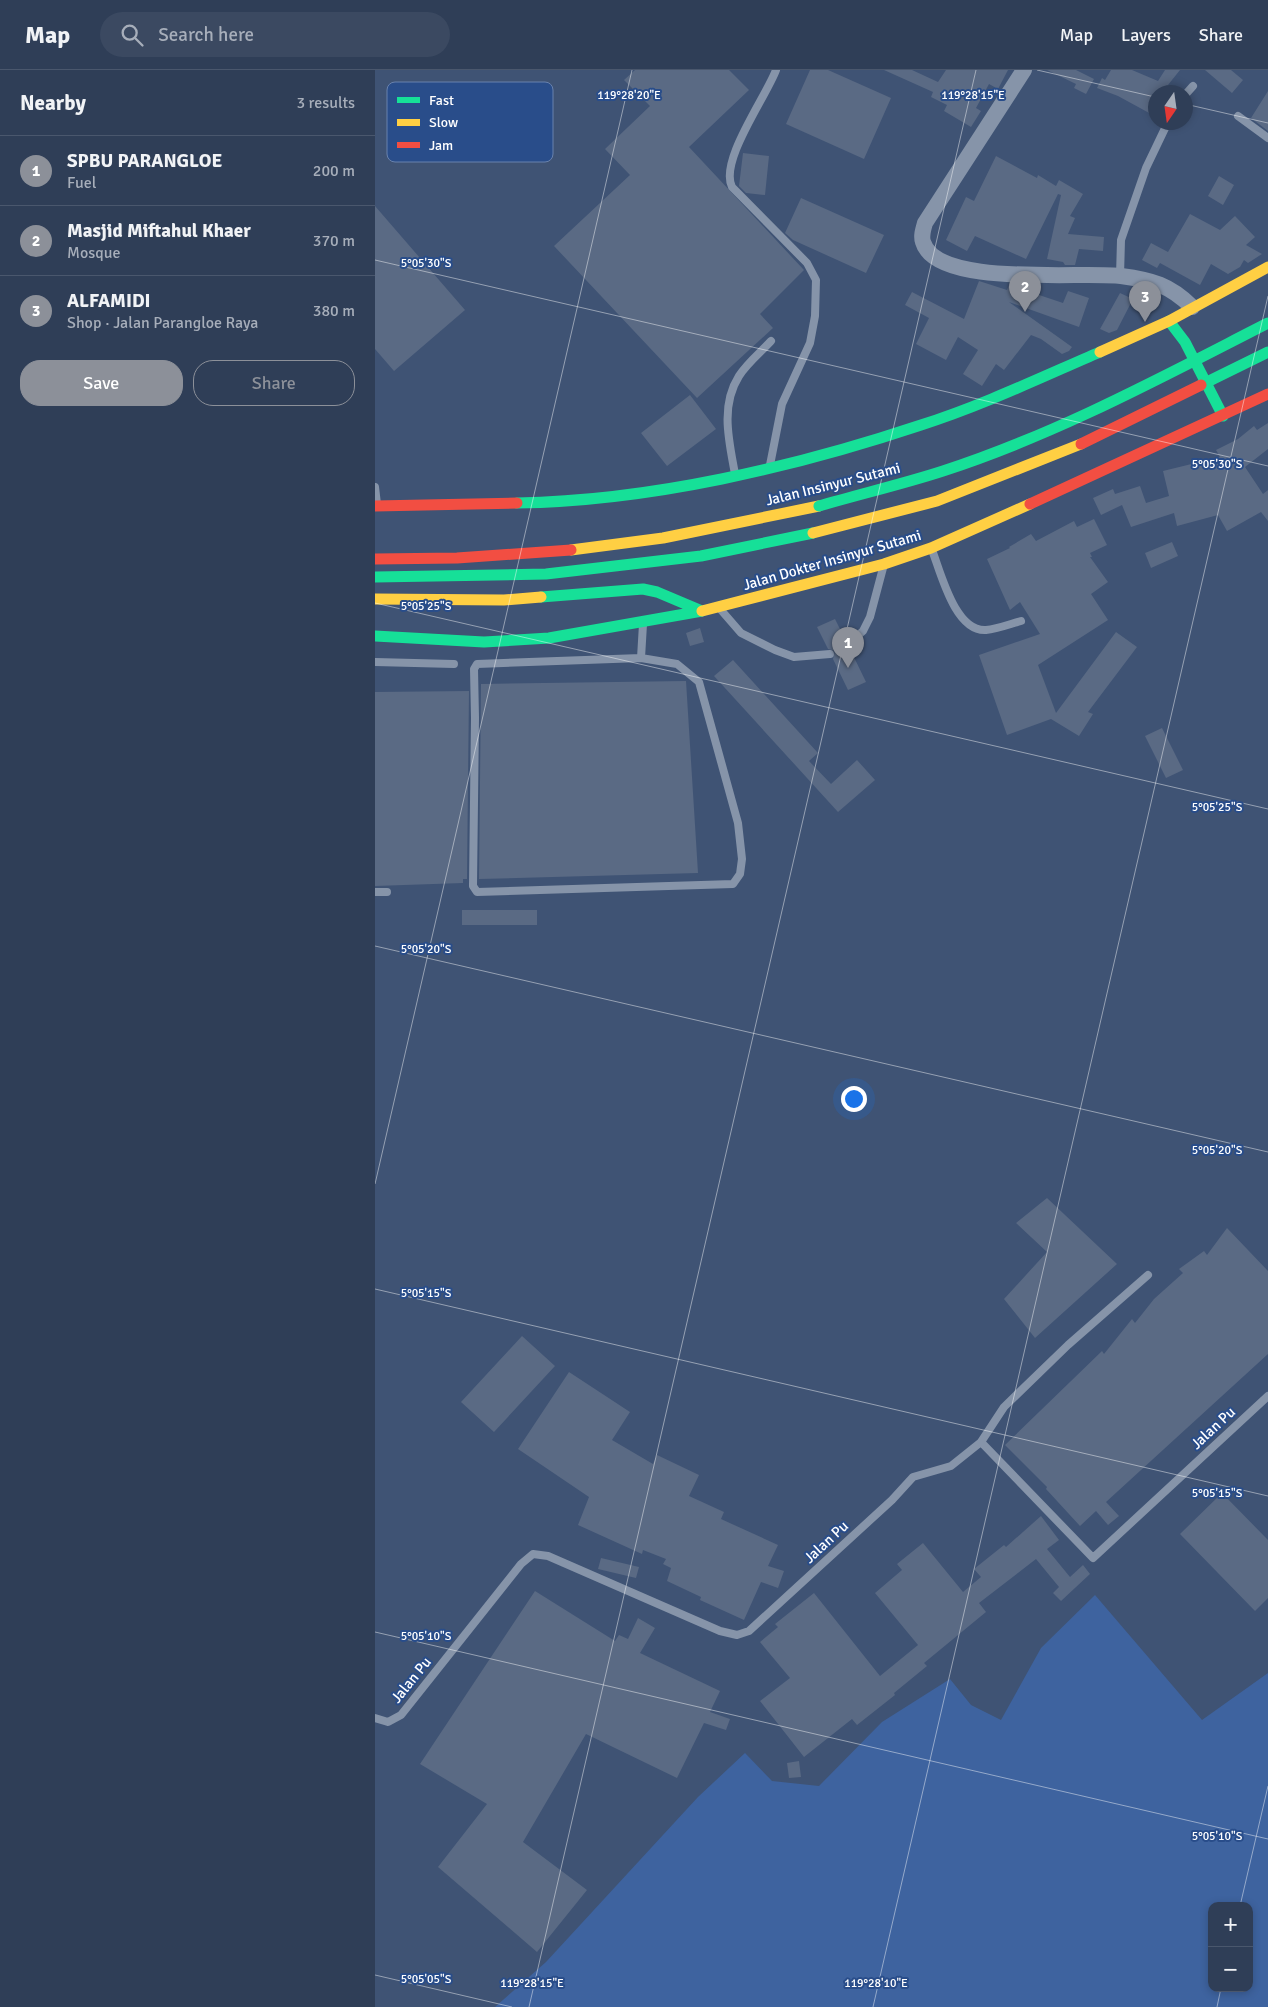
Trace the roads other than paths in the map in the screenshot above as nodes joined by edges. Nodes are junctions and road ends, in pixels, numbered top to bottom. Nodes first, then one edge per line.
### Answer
1 (776, 70) edge
2 (1024, 70) edge
3 (1238, 116) dead end
4 (1164, 130) edge
5 (1268, 138) edge
6 (1268, 268) edge
7 (1120, 276) junction
8 (1192, 307) junction
9 (1169, 320) junction
10 (1268, 323) edge
11 (771, 341) dead end
12 (1268, 352) edge
13 (1268, 394) edge
14 (1223, 416) junction
15 (769, 469) junction
16 (735, 476) junction
17 (375, 487) edge
18 (376, 506) edge
19 (931, 548) junction
20 (375, 559) edge
21 (884, 564) junction
22 (375, 577) edge
23 (375, 598) edge
24 (718, 608) junction
25 (702, 611) junction
26 (1021, 620) dead end
27 (643, 622) junction
28 (375, 636) edge
29 (848, 644) dead end
30 (831, 654) dead end
31 (641, 658) junction
32 (375, 662) edge
33 (455, 664) dead end
34 (375, 892) edge
35 (387, 892) dead end
36 (1149, 1275) dead end
37 (1268, 1396) edge
38 (981, 1442) junction
39 (375, 1718) edge

1 - 15 lane
2 - 7 street
3 - 5 lane
4 - 7 lane
6 - 8 main road
7 - 8 street
8 - 9 main road
9 - 14 main road
9 - 15 main road
10 - 20 main road, Jalan Insinyur Sutami, bridge
11 - 16 lane
12 - 22 main road, bridge
13 - 14 main road, Jalan Dokter Insinyur Sutami
14 - 19 main road, Jalan Dokter Insinyur Sutami
15 - 16 main road
16 - 18 main road
17 - 18 lane
19 - 21 main road, Jalan Dokter Insinyur Sutami
19 - 26 lane
21 - 24 main road, Jalan Dokter Insinyur Sutami
21 - 29 lane
23 - 25 main road
24 - 25 main road, Jalan Dokter Insinyur Sutami
24 - 30 lane
25 - 27 main road, Jalan Dokter Insinyur Sutami
27 - 28 main road, Jalan Dokter Insinyur Sutami
27 - 31 lane
31 - 31 lane
32 - 33 lane
34 - 35 lane
36 - 38 lane
37 - 38 lane, Jalan Pu
38 - 39 lane, Jalan Pu

